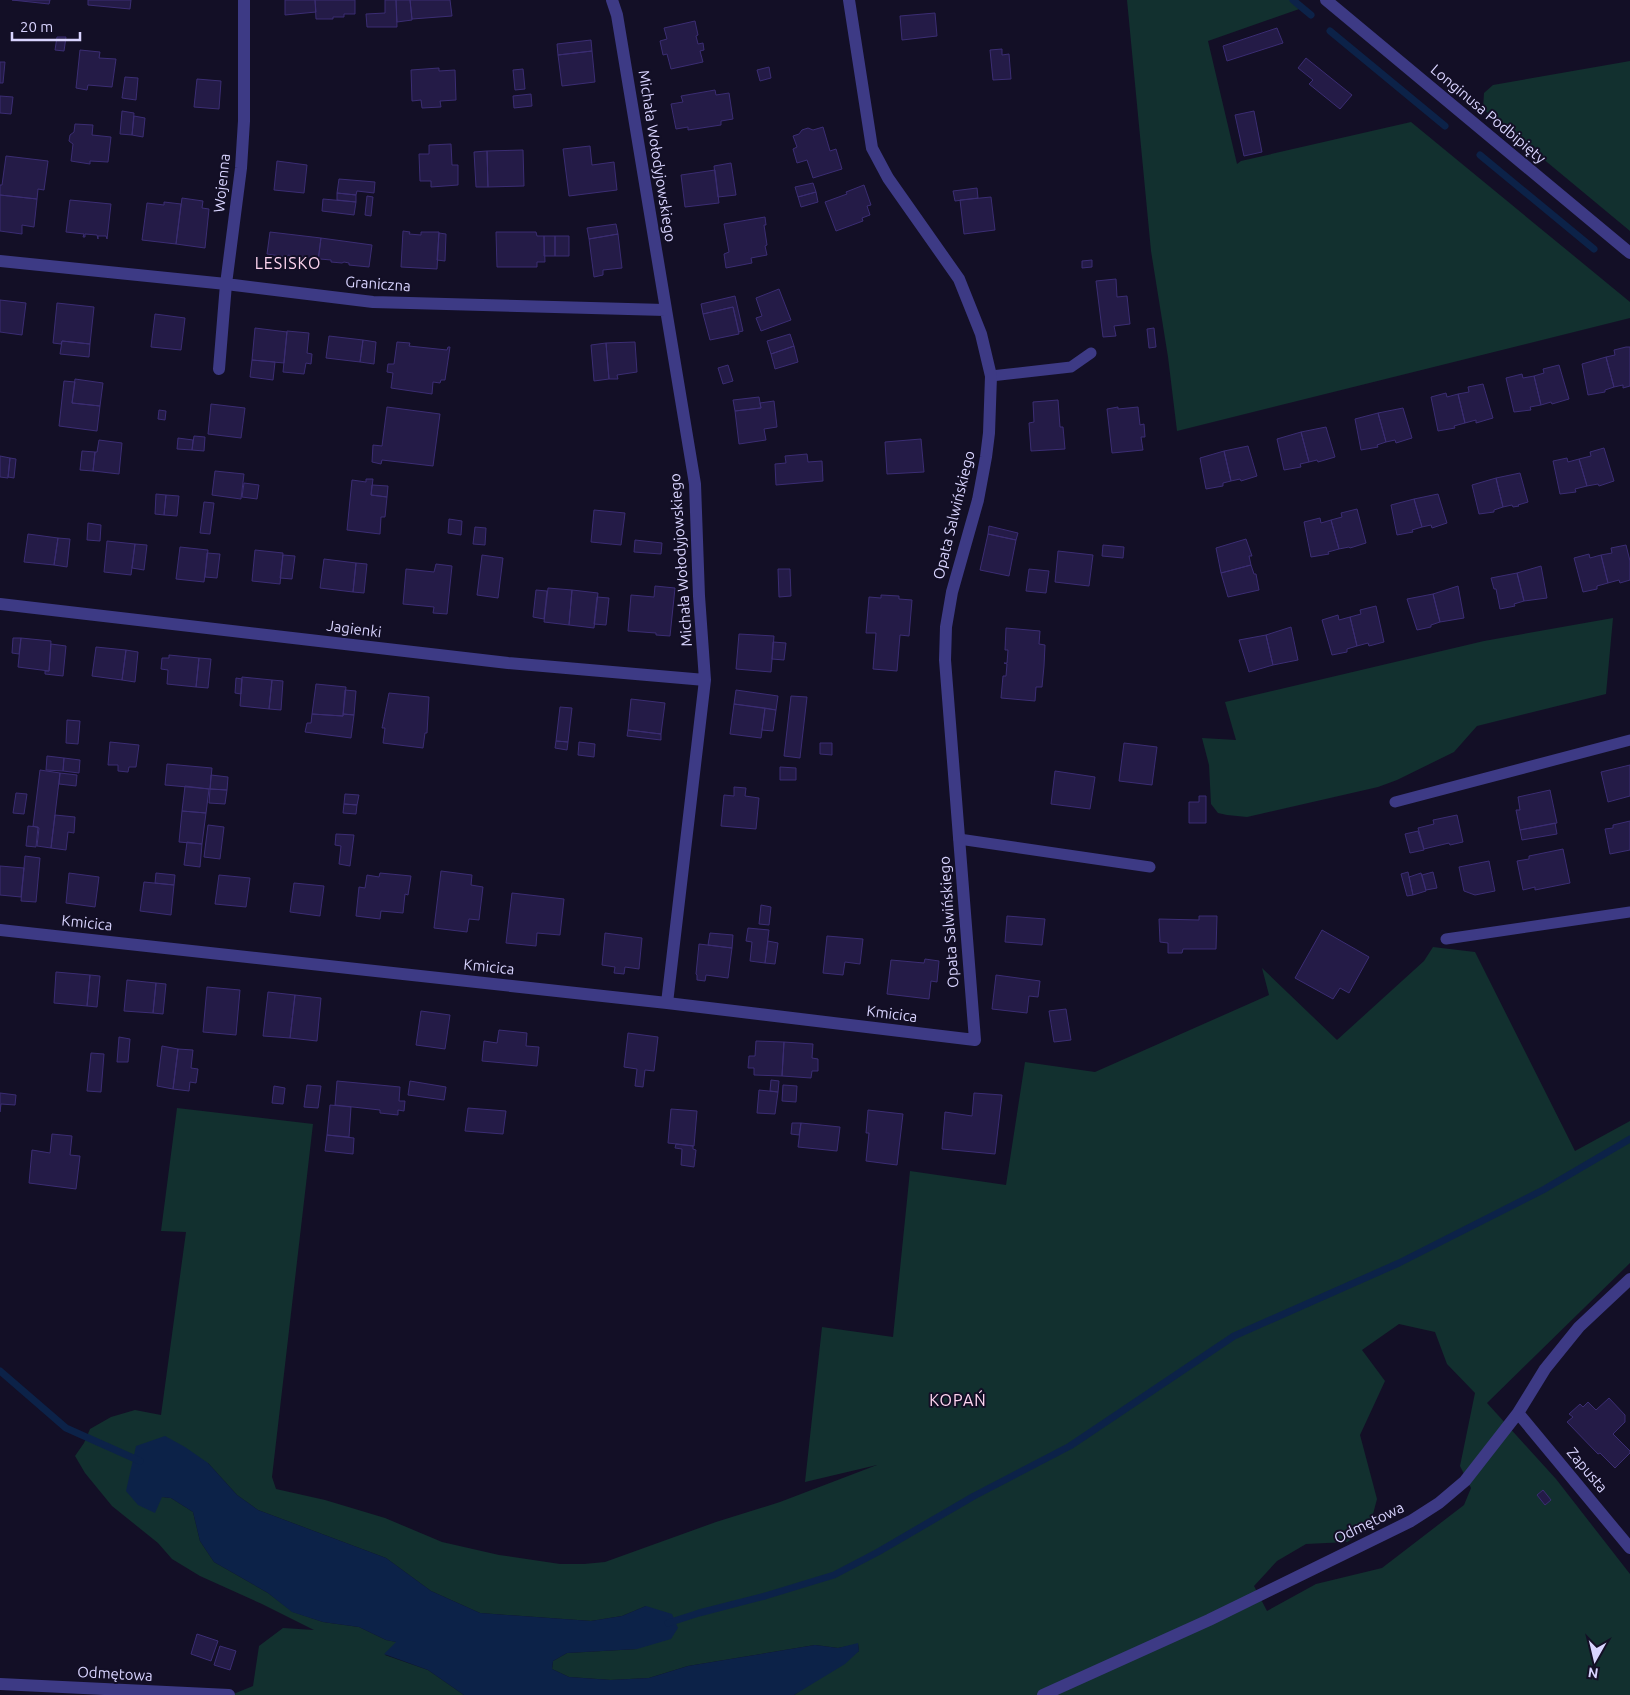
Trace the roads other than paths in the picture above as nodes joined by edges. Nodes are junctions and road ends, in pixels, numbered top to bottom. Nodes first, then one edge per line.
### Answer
1 (244, 0) edge
2 (612, 0) edge
3 (849, 0) edge
4 (1326, 0) edge
5 (1630, 253) edge
6 (0, 261) edge
7 (226, 284) junction
8 (665, 310) junction
9 (1091, 353) dead end
10 (219, 369) dead end
11 (991, 376) junction
12 (0, 604) edge
13 (705, 680) junction
14 (1630, 740) edge
15 (1395, 802) dead end
16 (959, 839) junction
17 (1150, 867) dead end
18 (1630, 912) edge
19 (0, 930) edge
20 (1446, 938) dead end
21 (667, 1003) junction
22 (975, 1040) joint
23 (1630, 1279) edge
24 (1518, 1413) junction
25 (1630, 1548) edge
26 (0, 1684) edge
27 (229, 1695) edge
28 (1043, 1695) edge

1 - 7 street, Wojenna
2 - 8 street, Michała Wołodyjowskiego
3 - 11 street, Opata Salwińskiego
4 - 5 street, Longinusa Podbipięty
6 - 7 street, Graniczna
7 - 8 street, Graniczna
7 - 10 street, Wojenna
8 - 13 street, Michała Wołodyjowskiego
9 - 11 lane
11 - 16 street, Opata Salwińskiego
12 - 13 street, Jagienki
13 - 21 street, Michała Wołodyjowskiego
14 - 15 lane
16 - 17 lane
16 - 22 street, Opata Salwińskiego
18 - 20 lane
19 - 21 street, Kmicica
21 - 22 street, Kmicica
23 - 24 street, Odmętowa
24 - 25 street, Zapusta
24 - 28 street, Odmętowa
26 - 27 street, Odmętowa

